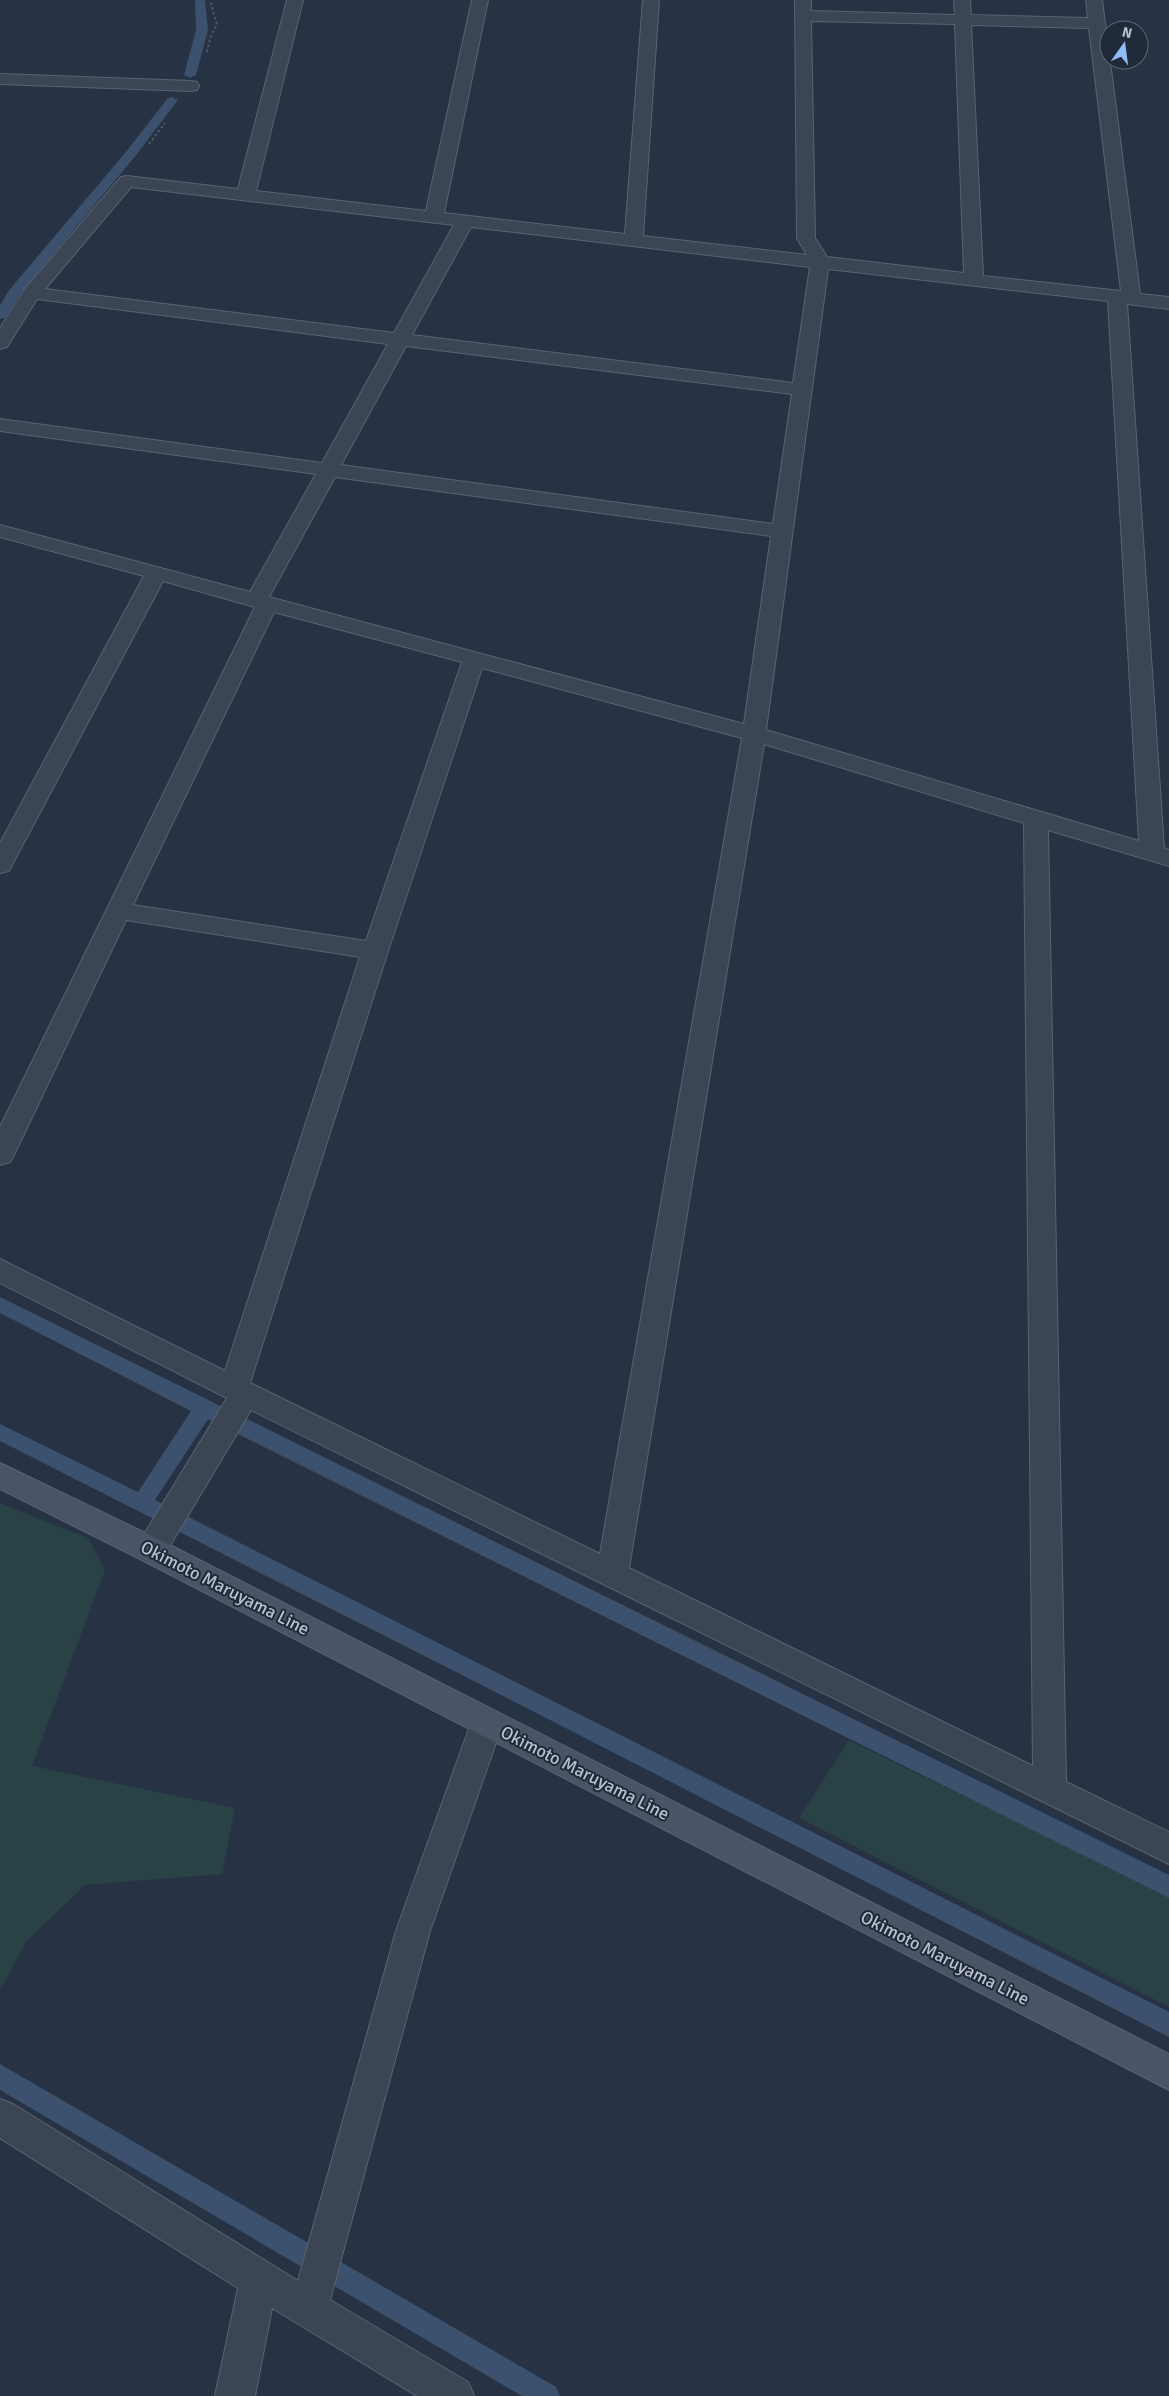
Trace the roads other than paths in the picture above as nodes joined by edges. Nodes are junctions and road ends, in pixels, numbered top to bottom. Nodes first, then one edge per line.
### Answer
1 (295, 0) edge
2 (480, 0) edge
3 (651, 0) edge
4 (962, 0) edge
5 (1094, 0) edge
6 (803, 8) edge
7 (963, 20) junction
8 (1097, 23) junction
9 (0, 79) edge
10 (191, 86) road end
11 (246, 194) junction
12 (434, 216) junction
13 (466, 220) junction
14 (634, 239) junction
15 (820, 261) junction
16 (974, 279) junction
17 (32, 293) junction
18 (1124, 297) junction
19 (1169, 303) edge
20 (399, 339) junction
21 (0, 343) edge
22 (803, 390) junction
23 (0, 425) edge
24 (329, 468) junction
25 (0, 531) edge
26 (781, 531) junction
27 (156, 574) junction
28 (262, 602) junction
29 (474, 659) junction
30 (754, 734) junction
31 (1036, 817) junction
32 (1161, 855) edge
33 (0, 864) edge
34 (119, 911) junction
35 (375, 951) junction
36 (0, 1155) edge
37 (0, 1270) edge
38 (233, 1407) junction
39 (0, 1475) edge
40 (164, 1528) junction
41 (612, 1575) junction
42 (487, 1723) junction
43 (1050, 1791) junction
44 (1169, 1849) edge
45 (1169, 2073) edge
46 (2, 2126) edge
47 (259, 2279) junction
48 (312, 2297) junction
49 (235, 2396) edge
50 (454, 2396) edge

1 - 11 street
2 - 12 street
3 - 14 street
4 - 7 street
5 - 8 street
6 - 7 street
6 - 15 street
7 - 8 street
7 - 16 street
8 - 18 street
9 - 10 street
11 - 12 street
11 - 17 street
12 - 13 street
13 - 14 street
13 - 20 street
14 - 15 street
15 - 16 street
15 - 22 street
16 - 18 street
17 - 20 street
17 - 21 street
18 - 19 street
18 - 32 street
20 - 22 street
20 - 24 street
22 - 26 street
23 - 24 street
24 - 26 street
24 - 28 street
25 - 27 street
26 - 30 street
27 - 28 street
27 - 33 street
28 - 29 street
28 - 34 street
29 - 30 street
29 - 35 street
30 - 31 street
30 - 41 street
31 - 32 street
31 - 43 street
34 - 35 street
34 - 36 street
35 - 38 street
37 - 38 street
38 - 40 street
38 - 41 street
39 - 40 main road, Okimoto Maruyama Line
40 - 42 main road, Okimoto Maruyama Line
41 - 43 street
42 - 45 main road, Okimoto Maruyama Line
42 - 48 street
43 - 44 street
46 - 47 street
47 - 48 street
47 - 49 street
48 - 50 street

